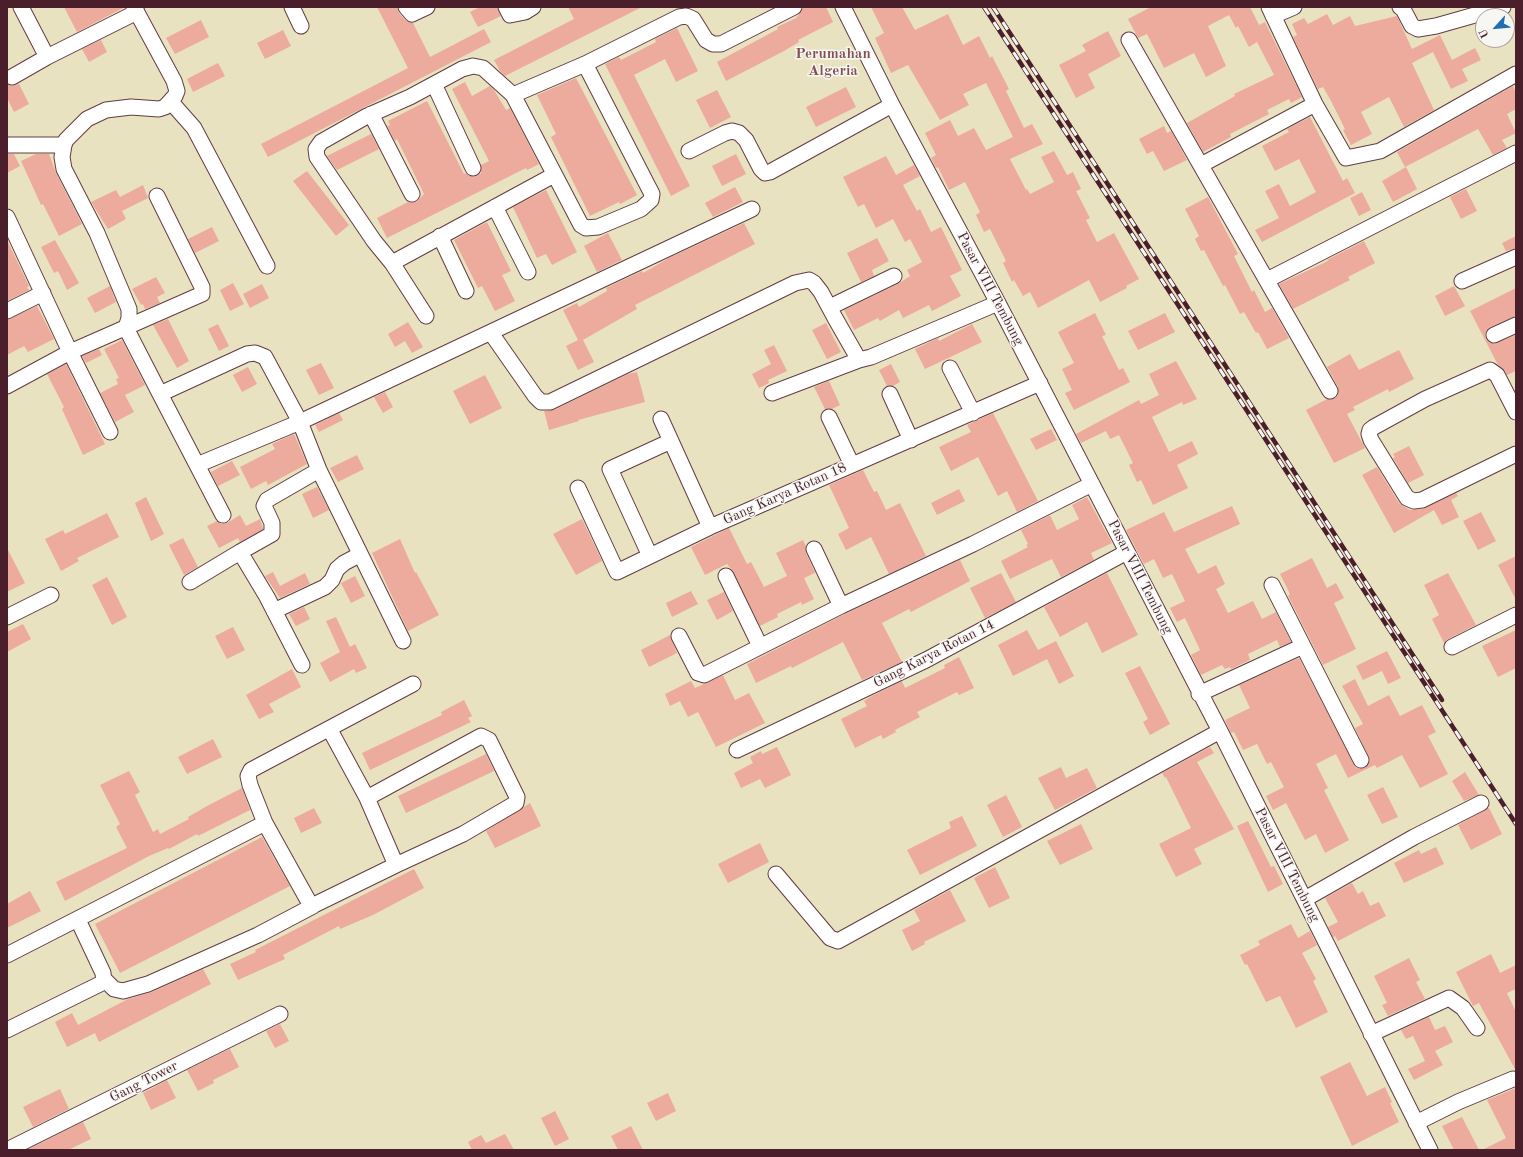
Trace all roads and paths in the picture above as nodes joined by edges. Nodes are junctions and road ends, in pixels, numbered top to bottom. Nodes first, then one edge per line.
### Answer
1 (21, 7) edge
2 (292, 7) edge
3 (406, 7) edge
4 (427, 7) edge
5 (506, 7) edge
6 (534, 7) edge
7 (794, 7) edge
8 (843, 7) edge
9 (1294, 7) edge
10 (1400, 7) edge
11 (1503, 7) edge
12 (136, 10) edge
13 (1271, 11) edge
14 (301, 26) dead end
15 (1129, 40) dead end
16 (46, 57) junction
17 (585, 64) junction
18 (1516, 74) edge
19 (12, 77) dead end
20 (434, 84) junction
21 (513, 95) junction
22 (171, 102) junction
23 (1315, 104) junction
24 (892, 105) junction
25 (371, 114) junction
26 (7, 145) edge
27 (64, 145) junction
28 (689, 151) dead end
29 (1516, 153) edge
30 (1201, 166) junction
31 (473, 168) dead end
32 (554, 175) junction
33 (412, 194) dead end
34 (158, 196) dead end
35 (495, 207) junction
36 (752, 209) dead end
37 (7, 217) edge
38 (440, 236) junction
39 (1516, 257) edge
40 (392, 263) junction
41 (267, 266) dead end
42 (528, 272) dead end
43 (894, 276) dead end
44 (1267, 280) junction
45 (1462, 281) dead end
46 (466, 291) dead end
47 (43, 293) junction
48 (998, 303) junction
49 (830, 308) junction
50 (7, 311) edge
51 (426, 316) dead end
52 (1516, 325) edge
53 (126, 328) junction
54 (491, 333) junction
55 (1494, 336) dead end
56 (70, 352) junction
57 (859, 360) junction
58 (950, 368) dead end
59 (1040, 383) junction
60 (7, 386) edge
61 (1330, 391) dead end
62 (772, 392) dead end
63 (160, 394) junction
64 (890, 394) dead end
65 (1516, 412) edge
66 (973, 413) junction
67 (829, 417) dead end
68 (660, 419) dead end
69 (300, 422) junction
70 (110, 432) dead end
71 (911, 440) junction
72 (671, 441) junction
73 (1516, 454) edge
74 (197, 465) junction
75 (852, 465) junction
76 (319, 470) junction
77 (1092, 484) junction
78 (578, 488) dead end
79 (223, 515) dead end
80 (710, 527) junction
81 (814, 548) dead end
82 (240, 552) junction
83 (1127, 552) junction
84 (359, 555) junction
85 (650, 556) junction
86 (726, 576) dead end
87 (190, 582) dead end
88 (1272, 585) dead end
89 (51, 595) dead end
90 (841, 606) junction
91 (274, 611) junction
92 (1516, 615) edge
93 (7, 617) edge
94 (679, 636) dead end
95 (403, 641) dead end
96 (760, 646) junction
97 (1302, 646) junction
98 (1452, 647) dead end
99 (302, 665) dead end
100 (414, 684) dead end
101 (1199, 694) junction
102 (330, 730) junction
103 (1220, 731) junction
104 (737, 750) dead end
105 (1362, 760) dead end
106 (367, 798) junction
107 (1481, 803) dead end
108 (265, 823) junction
109 (396, 865) junction
110 (776, 874) dead end
111 (1305, 899) junction
112 (313, 906) junction
113 (78, 920) junction
114 (7, 955) edge
115 (105, 980) junction
116 (280, 1014) dead end
117 (1477, 1028) dead end
118 (7, 1030) edge
119 (1371, 1034) junction
120 (1513, 1079) dead end
121 (1416, 1124) junction
122 (7, 1150) edge
123 (1430, 1150) edge

1 - 16 street
2 - 14 street
3 - 4 street
5 - 6 street
7 - 17 street
8 - 24 street, Pasar VIII Tembung
9 - 13 street
10 - 11 street
12 - 16 street
12 - 22 street
13 - 23 street
15 - 30 street
16 - 19 street
17 - 21 street
17 - 32 street
18 - 23 street
20 - 21 street
20 - 25 street
20 - 31 street
21 - 32 street
22 - 27 street
22 - 41 street
23 - 30 street
24 - 28 street
24 - 48 street, Pasar VIII Tembung
25 - 33 street
25 - 40 street
26 - 27 street
27 - 53 street
29 - 44 street
30 - 44 street
32 - 35 street
34 - 53 street
35 - 38 street
35 - 42 street
36 - 54 street
37 - 47 street
38 - 40 street
38 - 46 street
39 - 45 street
40 - 51 street
43 - 49 street
44 - 61 street
47 - 50 street
47 - 56 street
48 - 57 street
48 - 59 street, Pasar VIII Tembung
49 - 54 street
49 - 57 street
52 - 55 street
53 - 56 street
53 - 63 street
54 - 69 street
56 - 60 street
56 - 70 street
57 - 62 street
58 - 66 street
59 - 66 street, Gang Karya Rotan 18
59 - 77 street, Pasar VIII Tembung
63 - 69 street
63 - 74 street
64 - 71 street
65 - 73 street
66 - 71 street, Gang Karya Rotan 18
67 - 75 street
68 - 72 street
69 - 74 street
69 - 76 street
71 - 75 street, Gang Karya Rotan 18
72 - 80 street
72 - 85 street
74 - 79 street
75 - 80 street, Gang Karya Rotan 18
76 - 82 street
76 - 84 street
77 - 83 street, Pasar VIII Tembung
77 - 90 street
78 - 85 street, Gang Karya Rotan 18
80 - 85 street, Gang Karya Rotan 18
81 - 90 street
82 - 87 street
82 - 91 street
83 - 101 street, Pasar VIII Tembung
83 - 104 street, Gang Karya Rotan 14
84 - 91 street
84 - 95 street
86 - 96 street
88 - 97 street
89 - 93 street
90 - 96 street
91 - 99 street
92 - 98 street
94 - 96 street
97 - 101 street
97 - 105 street
100 - 102 street
101 - 103 street, Pasar VIII Tembung
102 - 106 street
102 - 108 street
103 - 110 street
103 - 111 street, Pasar VIII Tembung
106 - 109 street
106 - 109 street
107 - 111 street
108 - 112 street
108 - 113 street
109 - 112 street
111 - 119 street, Pasar VIII Tembung
112 - 115 street
113 - 114 street
113 - 115 street
115 - 118 street
116 - 122 street, Gang Tower
117 - 119 street
119 - 121 street, Pasar VIII Tembung
120 - 121 street
121 - 123 street, Pasar VIII Tembung

